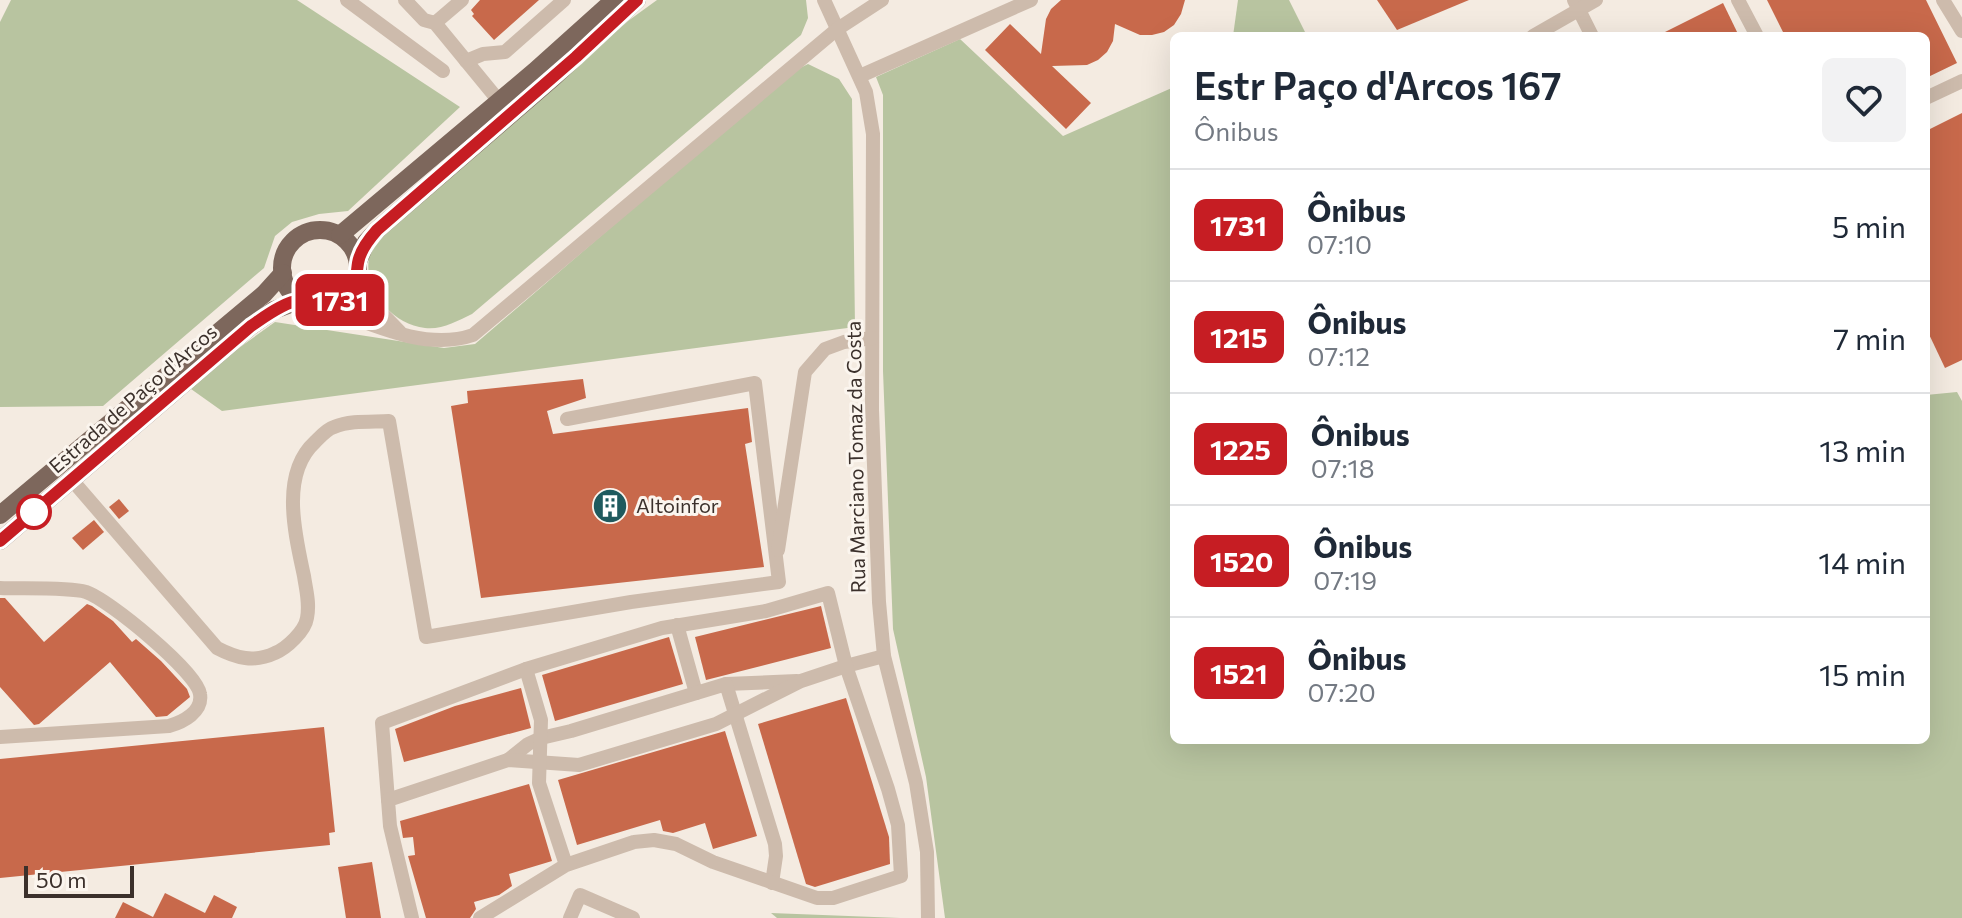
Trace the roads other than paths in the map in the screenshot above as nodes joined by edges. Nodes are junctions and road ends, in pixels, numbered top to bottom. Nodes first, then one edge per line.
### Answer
1 (347, 0) edge
2 (405, 0) edge
3 (462, 0) edge
4 (564, 0) edge
5 (614, 0) edge
6 (637, 0) edge
7 (824, 0) edge
8 (1031, 0) edge
9 (1596, 0) edge
10 (1738, 0) edge
11 (1943, 0) edge
12 (876, 1) edge
13 (1577, 4) edge
14 (435, 23) junction
15 (836, 30) junction
16 (1962, 31) edge
17 (1538, 32) edge
18 (1590, 32) edge
19 (1755, 32) edge
20 (466, 61) junction
21 (443, 71) dead end
22 (860, 76) junction
23 (1962, 81) edge
24 (1930, 96) edge
25 (499, 101) junction
26 (340, 235) junction
27 (358, 262) junction
28 (283, 273) junction
29 (356, 281) junction
30 (301, 300) junction
31 (322, 306) junction
32 (403, 335) junction
33 (872, 338) junction
34 (567, 419) dead end
35 (72, 480) junction
36 (0, 515) edge
37 (0, 541) edge
38 (776, 558) junction
39 (0, 588) edge
40 (677, 625) junction
41 (884, 656) junction
42 (846, 666) junction
43 (526, 669) junction
44 (801, 681) junction
45 (726, 684) junction
46 (696, 693) junction
47 (736, 716) junction
48 (0, 737) edge
49 (541, 738) junction
50 (508, 760) junction
51 (538, 763) junction
52 (388, 800) junction
53 (566, 865) junction
54 (772, 883) junction
55 (412, 918) edge
56 (480, 918) edge
57 (570, 918) edge
58 (633, 918) edge
59 (928, 918) edge

1 - 21 street
2 - 14 street
3 - 14 street
4 - 20 street
5 - 25 main road
6 - 27 main road
7 - 15 street, Rua Marciano Tomaz da Costa
8 - 22 street
9 - 13 street
10 - 19 street
11 - 16 street
12 - 15 street
13 - 17 street
13 - 18 street
14 - 20 street
15 - 22 street, Rua Marciano Tomaz da Costa
15 - 32 street
20 - 25 street
22 - 33 street, Rua Marciano Tomaz da Costa
23 - 24 street
25 - 26 main road
26 - 27 main road
26 - 28 main road, Estrada de Paço d'Arcos
27 - 29 main road
28 - 30 main road
28 - 36 main road, Estrada de Paço d'Arcos
29 - 31 main road
29 - 32 street
30 - 31 main road
30 - 35 main road, Estrada de Paço d'Arcos
31 - 32 street
33 - 38 street
33 - 41 street, Rua Marciano Tomaz da Costa
34 - 38 street
35 - 37 main road, Estrada de Paço d'Arcos
35 - 38 street
39 - 48 street
40 - 42 street
40 - 43 street
40 - 46 street
41 - 42 street
41 - 59 street, Rua Marciano Tomaz da Costa
42 - 44 street
42 - 54 street
43 - 49 street
43 - 52 street
44 - 45 street
44 - 47 street
45 - 46 street
45 - 47 street
46 - 49 street
47 - 51 street
47 - 54 street
49 - 50 street
49 - 51 street
50 - 51 street
50 - 52 street
51 - 53 street
52 - 55 street
53 - 54 street
53 - 56 street
57 - 58 street

